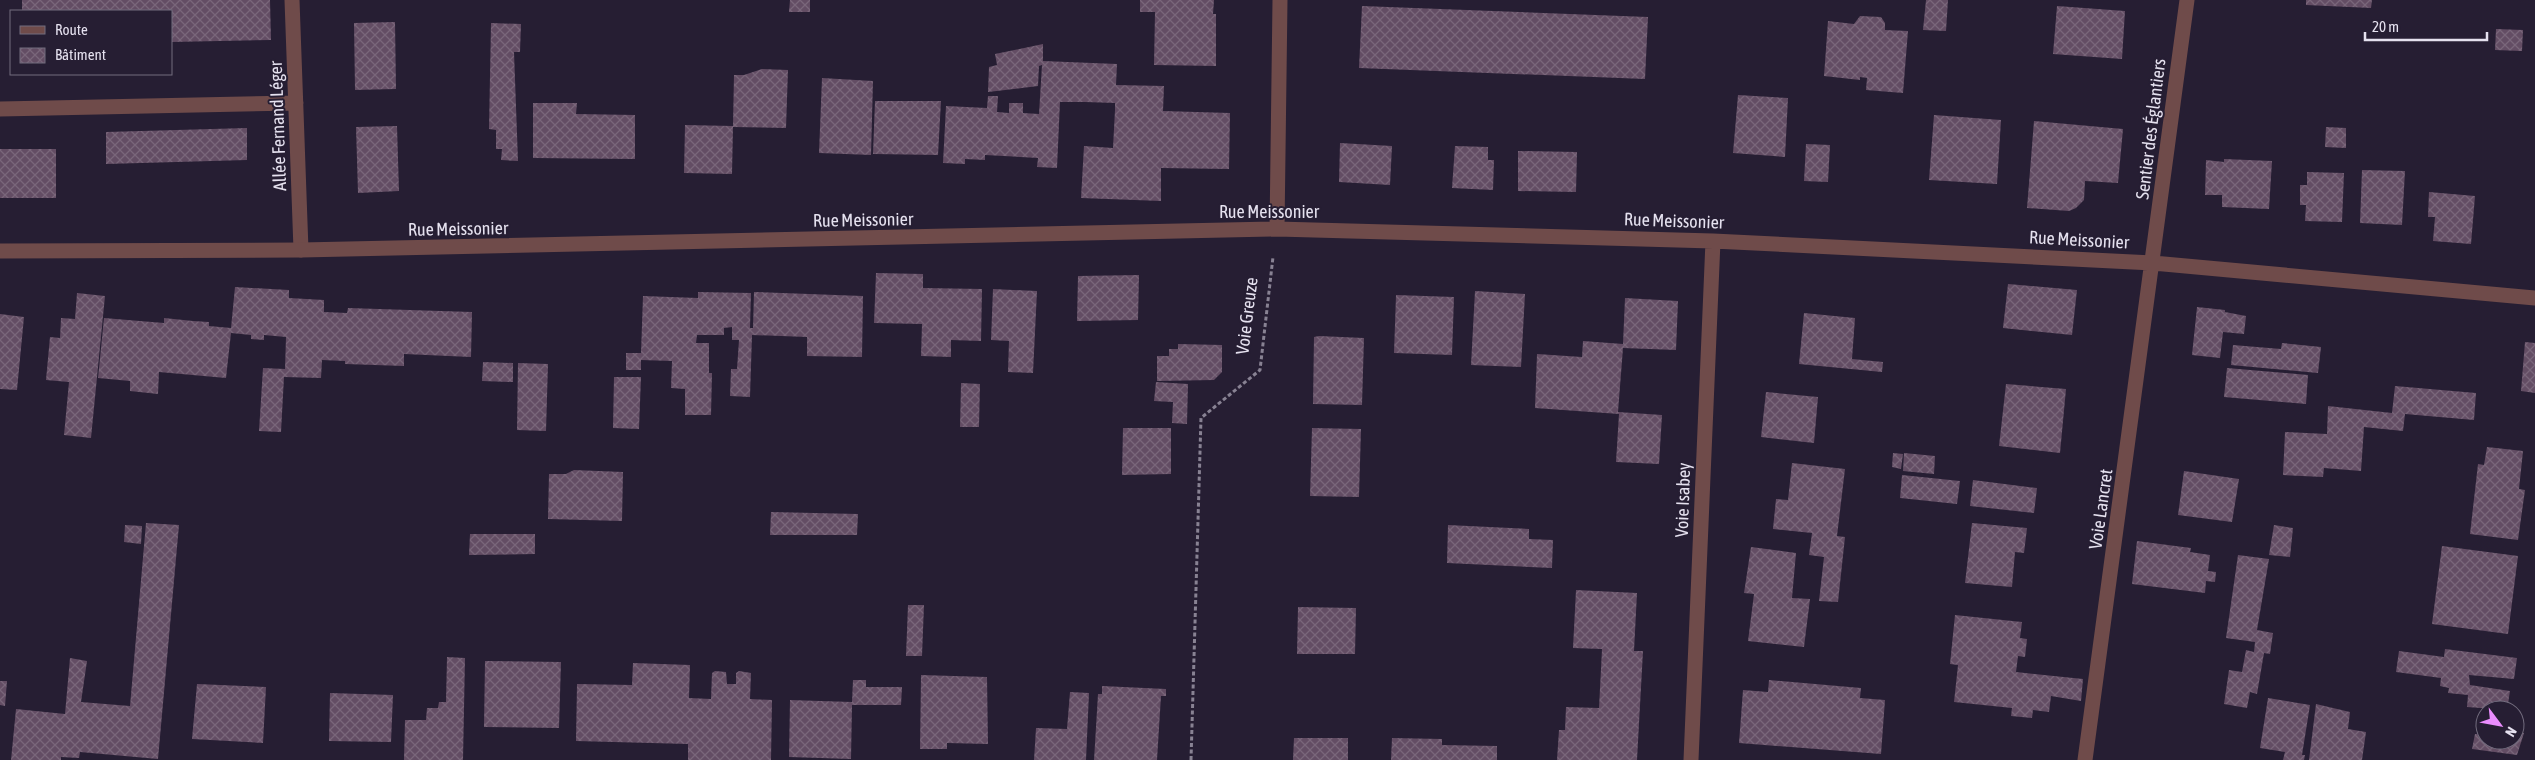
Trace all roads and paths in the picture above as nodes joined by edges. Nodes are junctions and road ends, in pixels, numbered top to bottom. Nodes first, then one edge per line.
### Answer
1 (292, 0) edge
2 (1280, 0) edge
3 (2187, 0) edge
4 (296, 103) junction
5 (0, 109) edge
6 (1277, 229) junction
7 (1713, 240) junction
8 (301, 250) junction
9 (0, 252) edge
10 (2153, 262) junction
11 (2535, 298) edge
12 (1191, 760) edge
13 (1691, 760) edge
14 (2085, 760) edge

1 - 4 street, Allée Fernand Léger
2 - 6 street
3 - 10 street, Sentier des Églantiers
4 - 5 street
4 - 8 street, Allée Fernand Léger
6 - 7 street, Rue Meissonier
6 - 8 street, Rue Meissonier
6 - 12 path, Voie Greuze
7 - 10 street, Rue Meissonier
7 - 13 street, Voie Isabey
8 - 9 street, Rue Meissonier
10 - 11 street, Rue Meissonier
10 - 14 street, Voie Lancret

